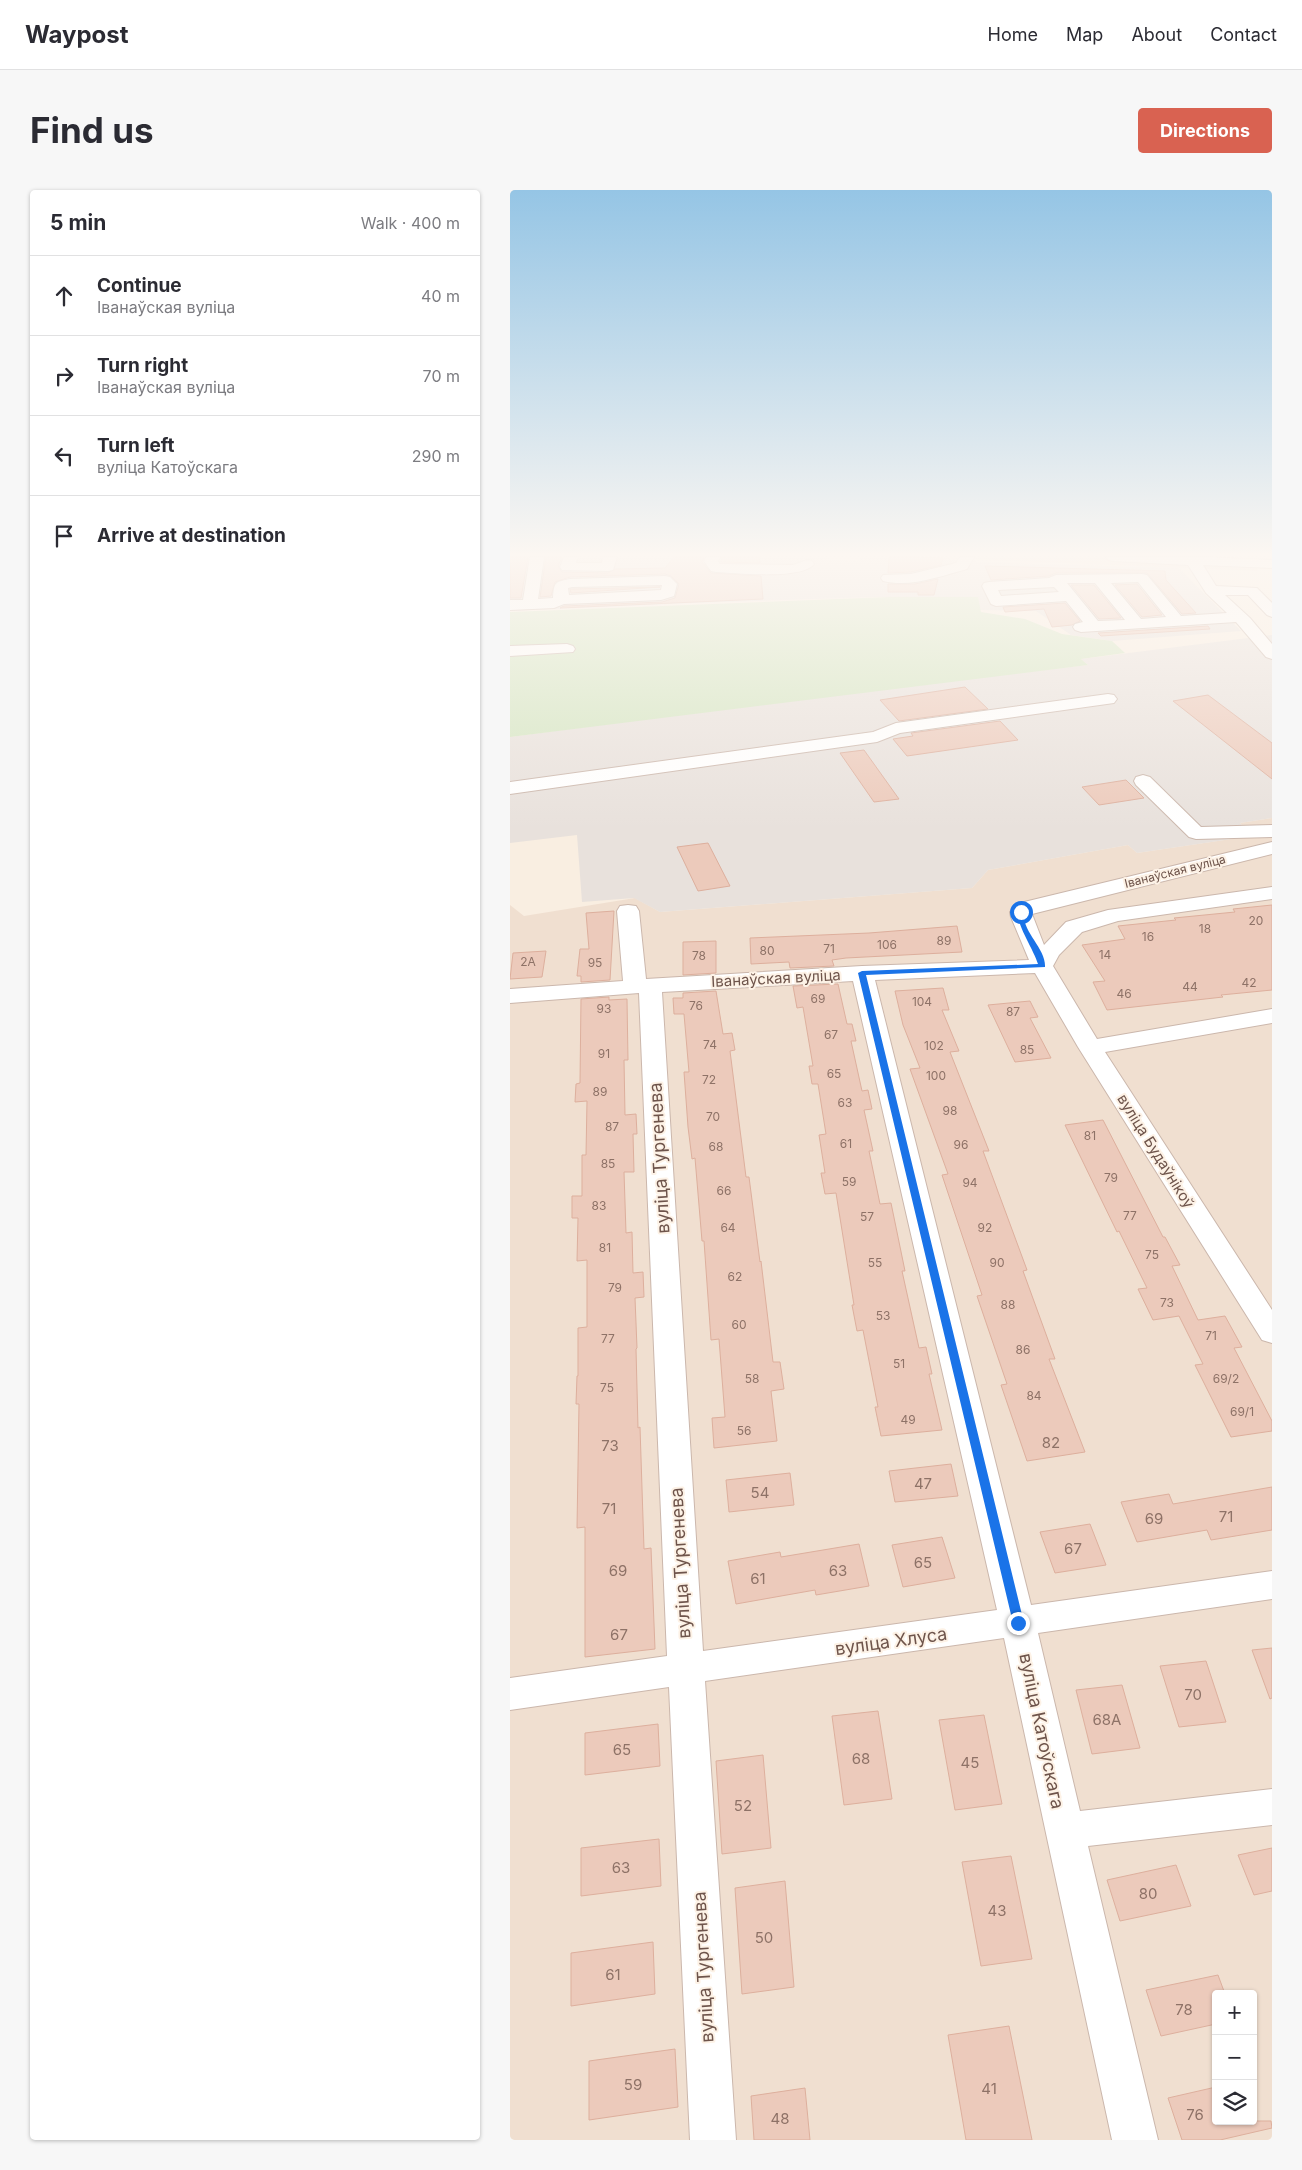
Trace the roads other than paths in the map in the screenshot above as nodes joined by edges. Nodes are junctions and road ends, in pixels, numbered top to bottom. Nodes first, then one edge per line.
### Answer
1 (567, 649) dead end
2 (510, 650) edge
3 (1108, 699) dead end
4 (1143, 782) dead end
5 (510, 788) edge
6 (1272, 831) edge
7 (1272, 848) edge
8 (1272, 893) edge
9 (628, 911) dead end
10 (1042, 966) junction
11 (862, 973) junction
12 (643, 986) junction
13 (510, 996) edge
14 (1272, 1016) edge
15 (1090, 1047) junction
16 (1272, 1333) edge
17 (1272, 1585) edge
18 (1018, 1623) junction
19 (686, 1670) junction
20 (510, 1694) edge
21 (1272, 1807) edge
22 (1065, 1832) junction
23 (713, 2140) edge
24 (1135, 2140) edge

1 - 2 street
3 - 5 street
4 - 6 street
7 - 10 street, Іванаўская вуліца
8 - 10 street
9 - 12 street, вуліца Тургенева
10 - 11 street, Іванаўская вуліца
10 - 15 street, вуліца Будаўнікоў
11 - 12 street, Іванаўская вуліца
11 - 18 street, вуліца Катоўскага
12 - 13 street, Іванаўская вуліца
12 - 19 street, вуліца Тургенева
14 - 15 street
15 - 16 street, вуліца Будаўнікоў
17 - 18 street, вуліца Хлуса
18 - 19 street, вуліца Хлуса
18 - 22 street, вуліца Катоўскага
19 - 20 street, вуліца Хлуса
19 - 23 street, вуліца Тургенева
21 - 22 street
22 - 24 street, вуліца Катоўскага

